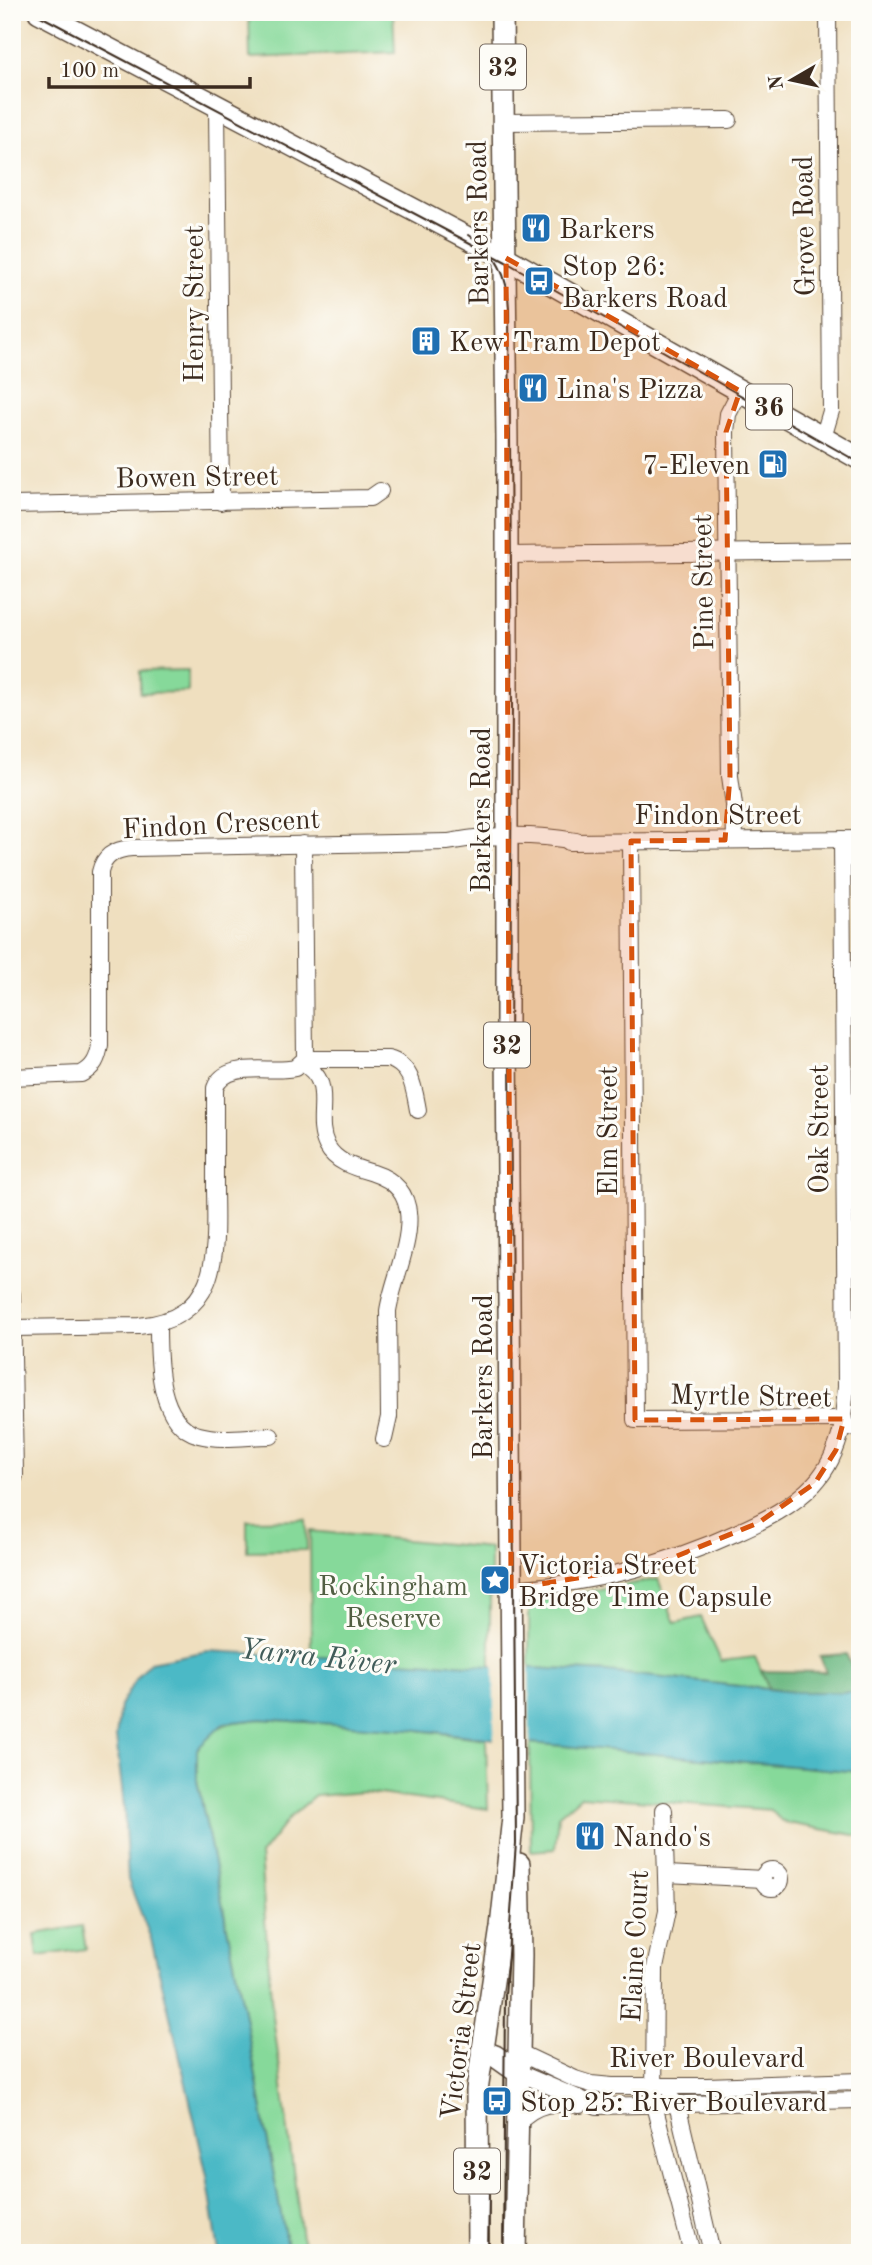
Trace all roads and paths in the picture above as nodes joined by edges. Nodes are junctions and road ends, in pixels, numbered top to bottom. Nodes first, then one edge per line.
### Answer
1 (502, 12) edge
2 (828, 12) edge
3 (52, 16) edge
4 (217, 106) junction
5 (729, 120) dead end
6 (503, 121) junction
7 (506, 258) junction
8 (740, 390) junction
9 (823, 438) junction
10 (860, 458) edge
11 (380, 491) dead end
12 (220, 502) junction
13 (12, 505) edge
14 (860, 551) edge
15 (728, 553) junction
16 (508, 555) junction
17 (842, 839) junction
18 (860, 839) edge
19 (730, 840) junction
20 (508, 841) junction
21 (631, 841) junction
22 (303, 844) junction
23 (304, 1061) junction
24 (12, 1077) edge
25 (418, 1110) dead end
26 (12, 1294) edge
27 (158, 1324) junction
28 (13, 1328) edge
29 (635, 1420) joint
30 (843, 1423) junction
31 (860, 1427) edge
32 (271, 1436) dead end
33 (384, 1439) dead end
34 (12, 1484) edge
35 (511, 1599) junction
36 (664, 1810) dead end
37 (513, 1817) junction
38 (667, 1874) junction
39 (763, 1879) dead end
40 (483, 2043) junction
41 (520, 2063) junction
42 (860, 2081) edge
43 (656, 2085) junction
44 (707, 2086) junction
45 (747, 2093) junction
46 (860, 2100) edge
47 (708, 2103) junction
48 (677, 2104) junction
49 (654, 2105) junction
50 (597, 2106) junction
51 (518, 2122) junction
52 (699, 2199) junction
53 (679, 2204) junction
54 (705, 2224) junction
55 (478, 2253) edge
56 (515, 2253) edge
57 (692, 2253) edge
58 (702, 2253) edge
59 (712, 2253) edge

1 - 6 main road, Barkers Road / 32
2 - 9 street, Grove Road
3 - 4 main road, 36
4 - 7 main road, 36
4 - 12 street, Henry Street
5 - 6 street
6 - 7 main road, Barkers Road / 32
7 - 8 main road, 36
7 - 16 main road, Barkers Road / 32
8 - 9 main road, 36
8 - 15 street, Pine Street
9 - 10 main road, 36
11 - 12 street, Bowen Street
12 - 13 street, Bowen Street
14 - 15 street
15 - 16 street
15 - 19 street, Pine Street
16 - 20 main road, Barkers Road / 32
17 - 18 street, Findon Street
17 - 19 street, Findon Street
17 - 30 street, Oak Street
19 - 21 street, Findon Street
20 - 21 street, Findon Street
20 - 22 street, Findon Crescent
20 - 35 main road, Barkers Road / 32
21 - 29 street, Elm Street
22 - 23 street
22 - 24 street, Findon Crescent
23 - 25 street
23 - 27 street
23 - 33 street
26 - 28 street
27 - 28 street
27 - 32 street
28 - 34 street
29 - 30 street, Myrtle Street
30 - 31 street, Myrtle Street
30 - 35 street, Oak Street
35 - 37 main road, Victoria Street / 32
36 - 38 street, Elaine Court
37 - 40 main road, Victoria Street / 32
37 - 41 main road, Victoria Street / 32
38 - 39 street
38 - 43 street, Elaine Court
40 - 41 main road
40 - 55 main road, Victoria Street / 32
41 - 43 street, River Boulevard
41 - 50 street, River Boulevard
41 - 51 main road, Victoria Street / 32
42 - 45 street, River Boulevard
43 - 44 street, River Boulevard
43 - 48 street
43 - 49 street, Elaine Court
44 - 45 street, River Boulevard
44 - 47 street
45 - 46 street, River Boulevard
45 - 47 street, River Boulevard
47 - 48 street, River Boulevard
48 - 49 street, River Boulevard
48 - 52 street
49 - 50 street, River Boulevard
49 - 53 street, Elaine Court
50 - 51 street, River Boulevard
51 - 56 main road, Victoria Street / 32
52 - 53 street
52 - 54 street
53 - 57 street, Elaine Court
54 - 58 street
54 - 59 street

